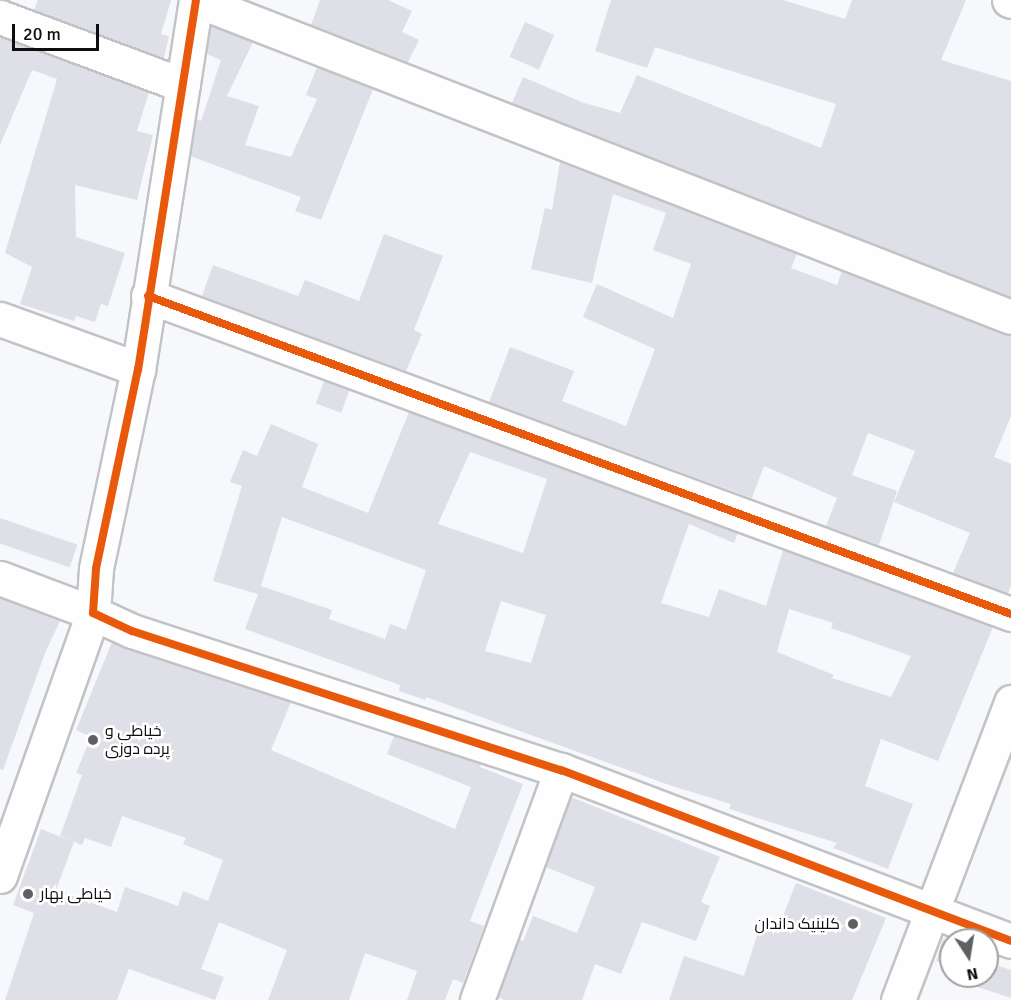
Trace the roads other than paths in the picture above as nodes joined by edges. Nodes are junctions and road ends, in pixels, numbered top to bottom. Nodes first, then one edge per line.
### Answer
1 (196, 0) edge
2 (0, 17) edge
3 (183, 85) junction
4 (148, 296) junction
5 (1011, 316) edge
6 (0, 319) edge
7 (138, 369) junction
8 (0, 578) edge
9 (93, 613) junction
10 (1011, 614) edge
11 (1011, 702) edge
12 (561, 770) junction
13 (0, 876) edge
14 (932, 908) junction
15 (1011, 941) edge
16 (477, 1000) edge
17 (898, 1000) edge

1 - 3 street
1 - 5 street
2 - 3 street
3 - 4 street
4 - 7 street
4 - 10 street
6 - 7 street
7 - 9 street
8 - 9 street
9 - 12 street
9 - 13 street
11 - 14 street
12 - 14 street
12 - 16 street
14 - 15 street
14 - 17 street

